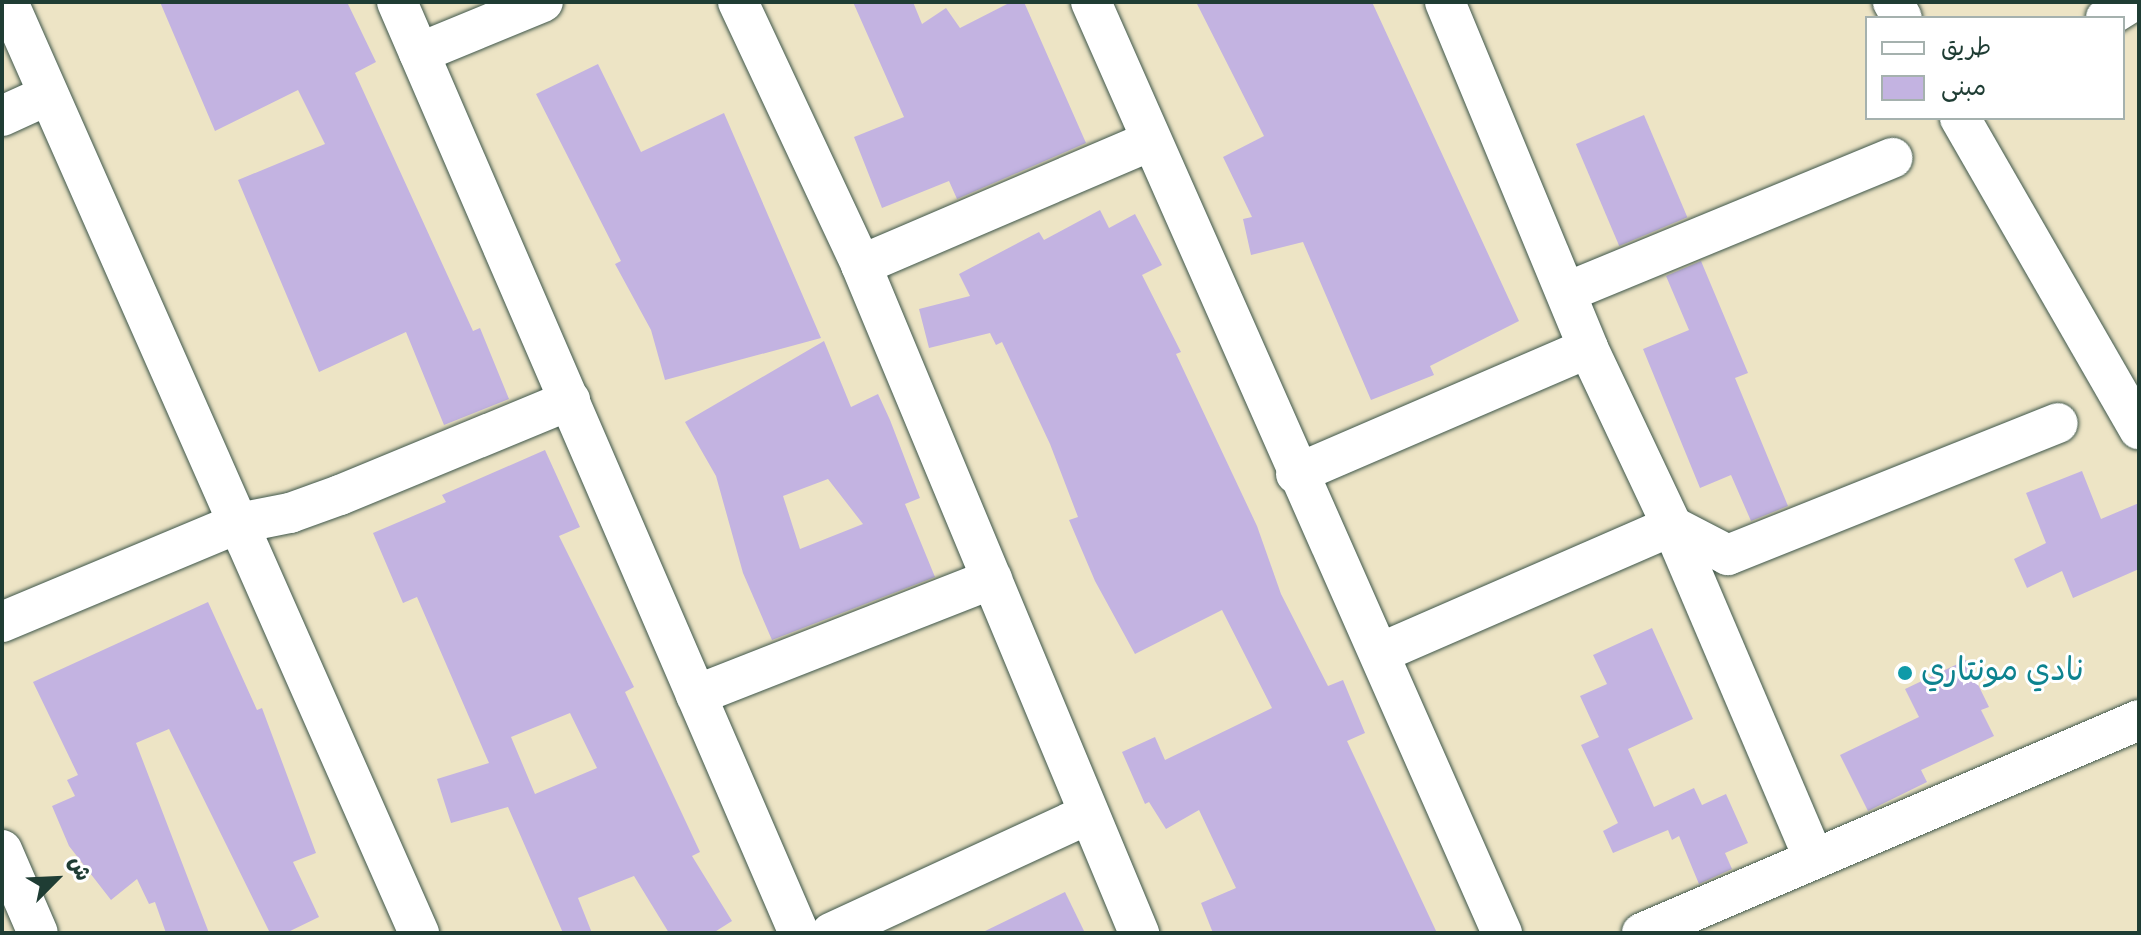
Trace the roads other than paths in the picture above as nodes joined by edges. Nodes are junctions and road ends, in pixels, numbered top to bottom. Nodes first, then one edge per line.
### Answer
1 (8, 2) edge
2 (397, 2) edge
3 (543, 2) edge
4 (738, 2) edge
5 (1091, 2) edge
6 (1445, 2) edge
7 (2132, 2) edge
8 (2109, 16) edge
9 (419, 53) junction
10 (48, 95) junction
11 (2, 116) edge
12 (1961, 120) edge
13 (1150, 141) junction
14 (1892, 158) dead end
15 (861, 265) junction
16 (1567, 292) junction
17 (1588, 348) junction
18 (570, 400) junction
19 (2058, 423) dead end
20 (2139, 429) edge
21 (1296, 474) junction
22 (239, 523) junction
23 (1672, 526) junction
24 (992, 579) junction
25 (2, 622) edge
26 (1380, 653) junction
27 (696, 695) junction
28 (2139, 720) edge
29 (1088, 814) junction
30 (2, 850) edge
31 (1813, 857) junction
32 (38, 933) edge
33 (419, 933) edge
34 (799, 933) edge
35 (831, 933) edge
36 (1139, 933) edge
37 (1502, 933) edge
38 (1642, 933) edge

1 - 10 street
2 - 9 street
3 - 9 street
4 - 15 street
5 - 13 street
6 - 16 street
7 - 8 street
9 - 18 street
10 - 11 street
10 - 22 street
12 - 20 street
13 - 15 street
13 - 21 street
14 - 16 street
15 - 24 street
16 - 17 street
17 - 21 street
17 - 23 street
18 - 22 street
18 - 27 street
19 - 23 street
21 - 26 street
22 - 25 street
22 - 33 street
23 - 26 street
23 - 31 street
24 - 27 street
24 - 29 street
26 - 37 street
27 - 34 street
28 - 31 street
29 - 35 street
29 - 36 street
30 - 32 street
31 - 38 street

